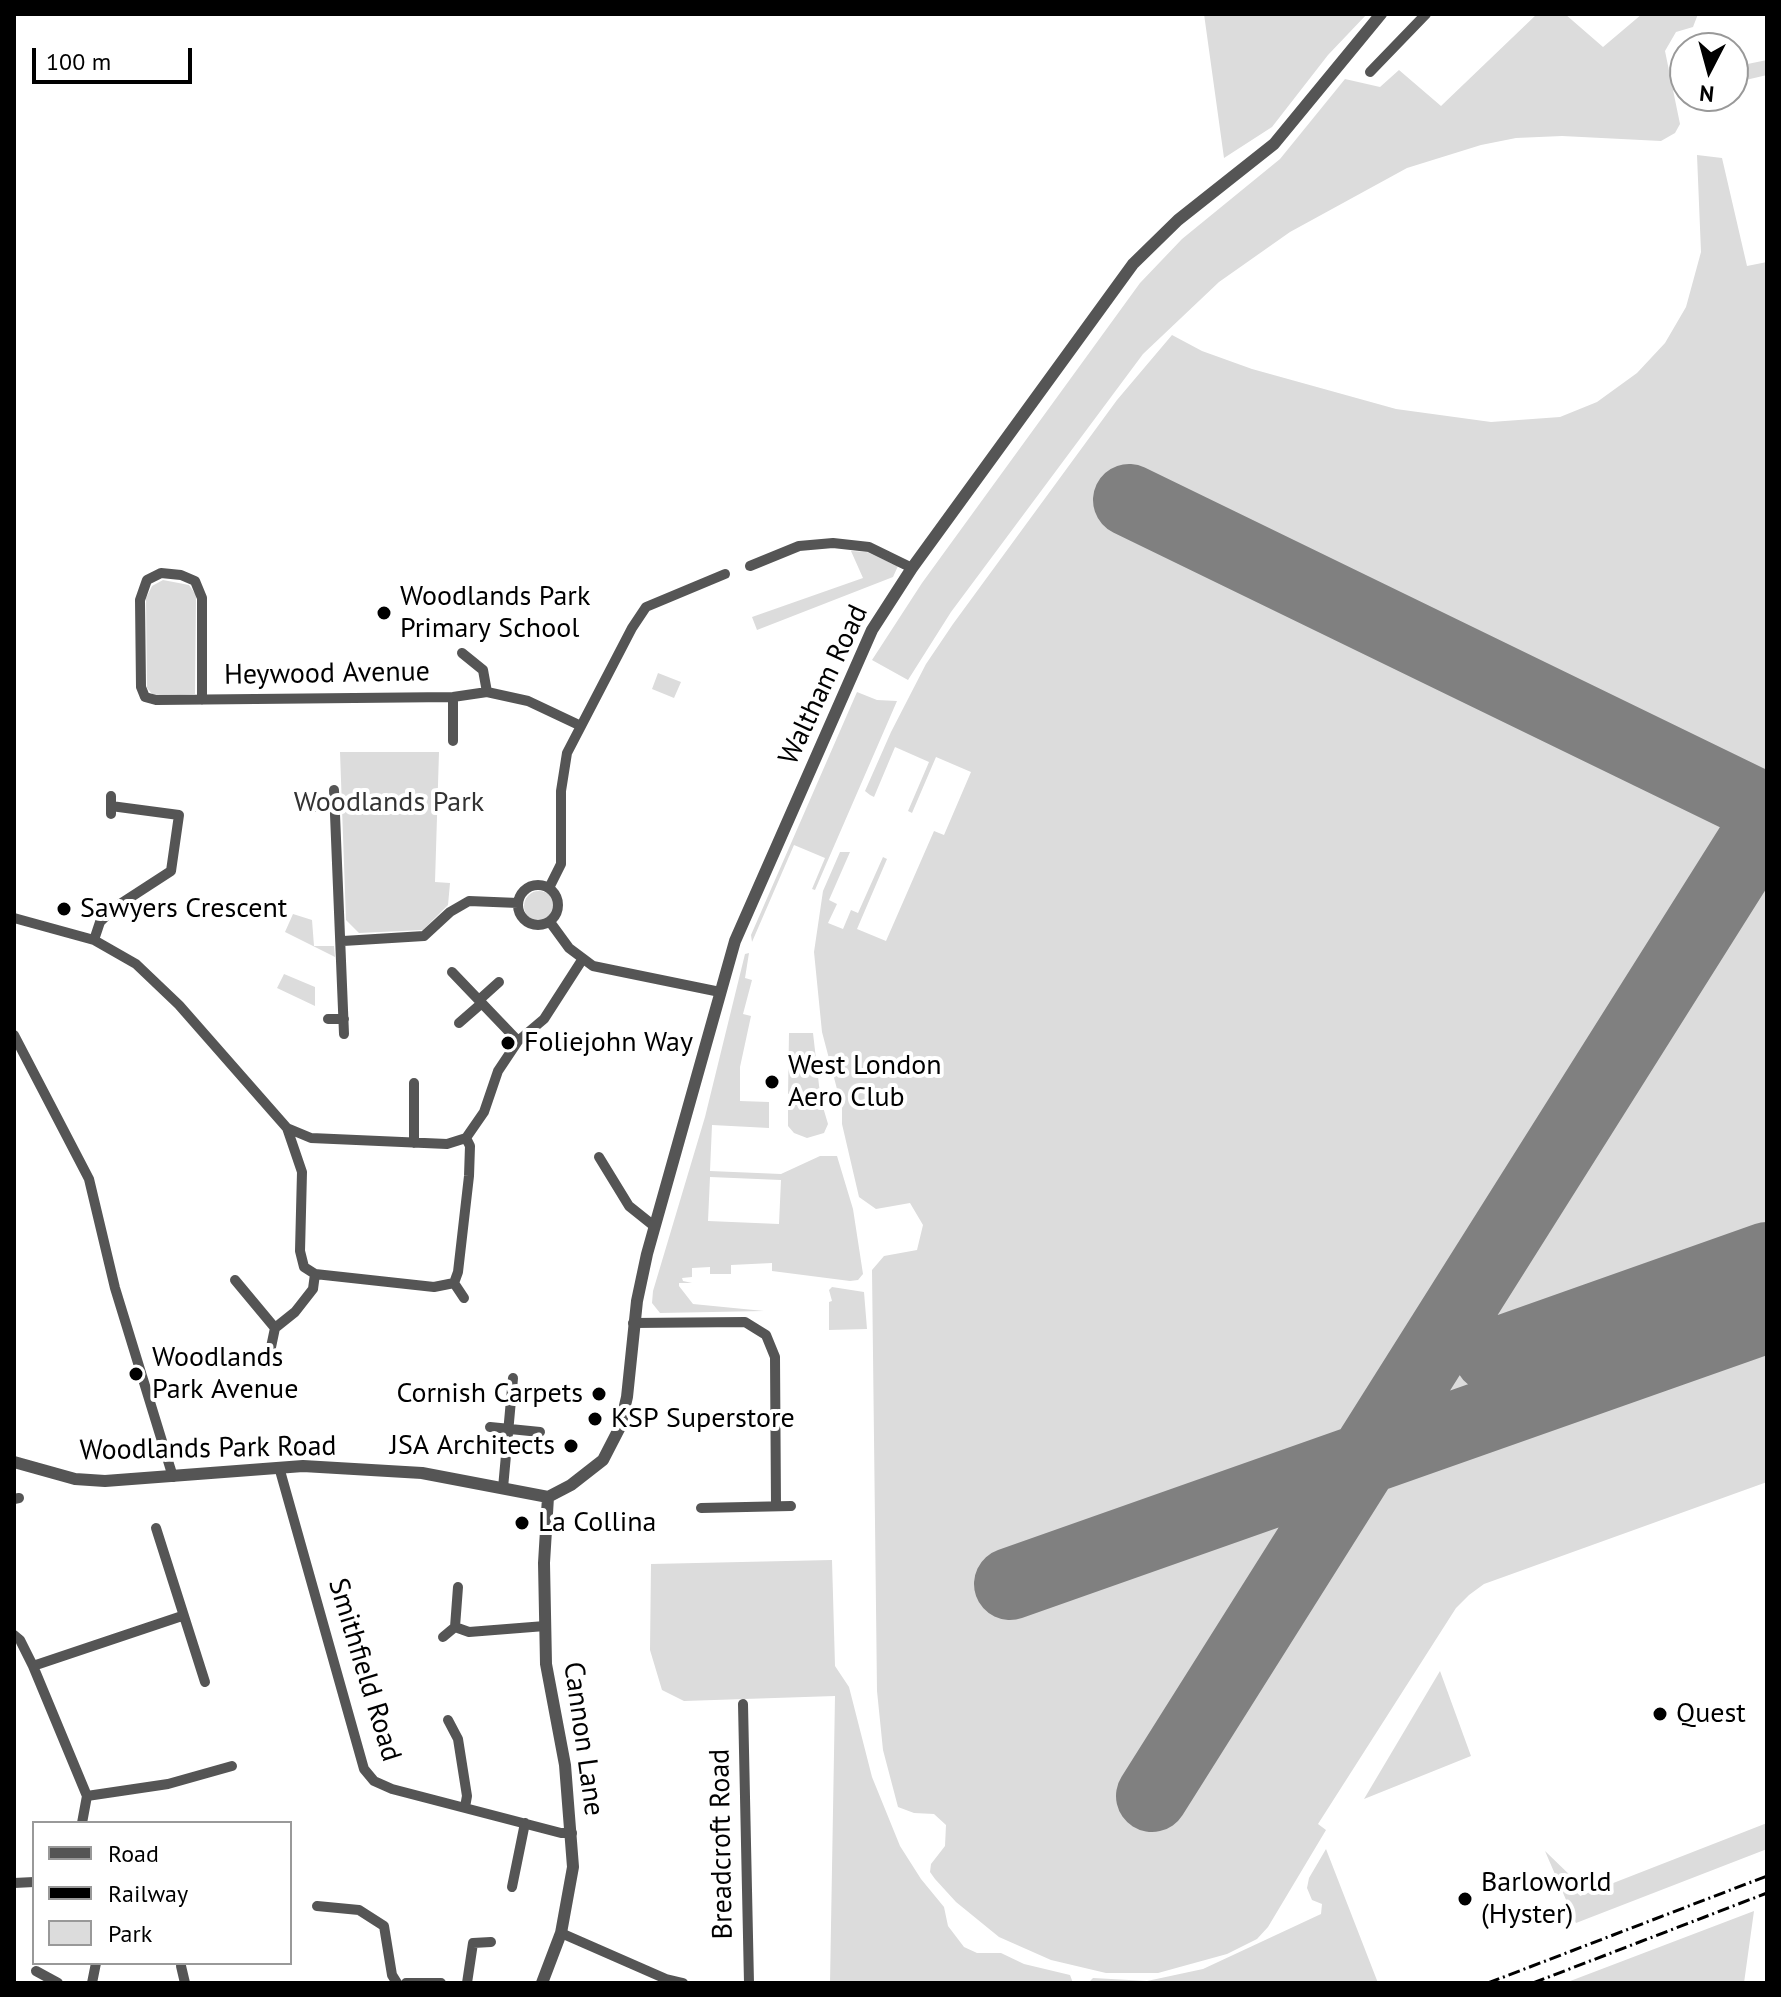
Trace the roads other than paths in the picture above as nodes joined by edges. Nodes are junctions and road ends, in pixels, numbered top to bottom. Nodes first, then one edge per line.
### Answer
1 (1381, 14) edge
2 (1426, 14) edge
3 (1370, 72) dead end
4 (750, 566) dead end
5 (912, 568) junction
6 (725, 574) dead end
7 (462, 653) dead end
8 (487, 692) junction
9 (453, 697) junction
10 (202, 700) junction
11 (581, 726) junction
12 (453, 741) dead end
13 (334, 790) dead end
14 (111, 805) dead end
15 (315, 807) dead end
16 (335, 807) junction
17 (549, 888) junction
18 (518, 903) junction
19 (14, 918) edge
20 (550, 922) junction
21 (94, 940) junction
22 (343, 941) junction
23 (582, 960) junction
24 (452, 972) dead end
25 (499, 982) dead end
26 (720, 992) junction
27 (480, 1002) junction
28 (328, 1019) dead end
29 (344, 1019) junction
30 (459, 1023) dead end
31 (344, 1034) dead end
32 (14, 1035) edge
33 (518, 1041) junction
34 (414, 1083) dead end
35 (287, 1128) junction
36 (311, 1138) junction
37 (466, 1138) junction
38 (414, 1143) junction
39 (297, 1155) junction
40 (599, 1157) dead end
41 (654, 1226) junction
42 (315, 1274) junction
43 (235, 1280) dead end
44 (454, 1283) junction
45 (464, 1298) dead end
46 (633, 1323) junction
47 (275, 1328) junction
48 (270, 1352) dead end
49 (513, 1378) dead end
50 (490, 1427) dead end
51 (509, 1430) junction
52 (540, 1432) dead end
53 (14, 1462) edge
54 (279, 1467) junction
55 (173, 1477) junction
56 (503, 1488) junction
57 (548, 1497) junction
58 (776, 1506) junction
59 (791, 1506) dead end
60 (701, 1508) dead end
61 (156, 1528) dead end
62 (458, 1587) dead end
63 (182, 1616) junction
64 (545, 1626) junction
65 (455, 1627) junction
66 (14, 1635) edge
67 (443, 1637) dead end
68 (33, 1666) junction
69 (205, 1682) dead end
70 (743, 1704) dead end
71 (448, 1720) dead end
72 (232, 1766) dead end
73 (87, 1796) junction
74 (465, 1807) junction
75 (82, 1821) edge
76 (525, 1823) junction
77 (572, 1833) junction
78 (512, 1887) dead end
79 (317, 1906) dead end
80 (561, 1933) junction
81 (491, 1942) dead end
82 (36, 1971) dead end
83 (58, 1983) edge
84 (397, 1983) edge
85 (406, 1983) edge
86 (441, 1983) edge
87 (467, 1983) edge
88 (542, 1983) edge
89 (683, 1983) edge
90 (749, 1983) edge

1 - 5 street, Waltham Road
2 - 3 street
4 - 5 street
5 - 26 street, Waltham Road
6 - 11 street
7 - 8 street, Heywood Avenue
8 - 9 street, Heywood Avenue
8 - 11 street, Heywood Avenue
9 - 10 street, Heywood Avenue
9 - 12 street, Heywood Avenue
10 - 10 street, Heywood Avenue
11 - 17 street
13 - 16 street
14 - 21 street
15 - 16 street
16 - 22 street
17 - 18 street
17 - 20 street
18 - 20 street
18 - 22 street
19 - 21 street
20 - 23 street
21 - 35 street
22 - 29 street
23 - 26 street
23 - 33 street
24 - 27 street
25 - 27 street
26 - 41 street, Waltham Road
27 - 30 street
27 - 33 street
28 - 29 street
29 - 31 street
32 - 55 street
33 - 37 street
34 - 38 street
35 - 36 street
35 - 39 street
36 - 38 street
36 - 39 street
37 - 38 street
37 - 44 street
39 - 42 street
40 - 41 street
41 - 46 street, Waltham Road
42 - 44 street
42 - 47 street
43 - 47 street
44 - 45 street
46 - 57 street, Waltham Road
46 - 58 street
47 - 48 street
49 - 51 street
50 - 51 street
51 - 52 street
51 - 56 street
53 - 55 street, Woodlands Park Road
54 - 55 street, Woodlands Park Road
54 - 56 street, Woodlands Park Road
54 - 74 street, Smithfield Road
56 - 57 street, Woodlands Park Road
57 - 64 street, Cannon Lane
58 - 59 street
58 - 60 street
61 - 63 street
62 - 65 street
63 - 68 street
63 - 69 street
64 - 65 street
64 - 77 street, Cannon Lane
65 - 67 street
66 - 68 street
68 - 73 street
70 - 90 street, Breadcroft Road
71 - 74 street
72 - 73 street
73 - 75 street
74 - 76 street, Smithfield Road
76 - 77 street, Smithfield Road
76 - 78 street
77 - 80 street, Cannon Lane
79 - 84 street
80 - 88 street, Cannon Lane
80 - 89 street
81 - 87 street
82 - 83 street
85 - 86 street

